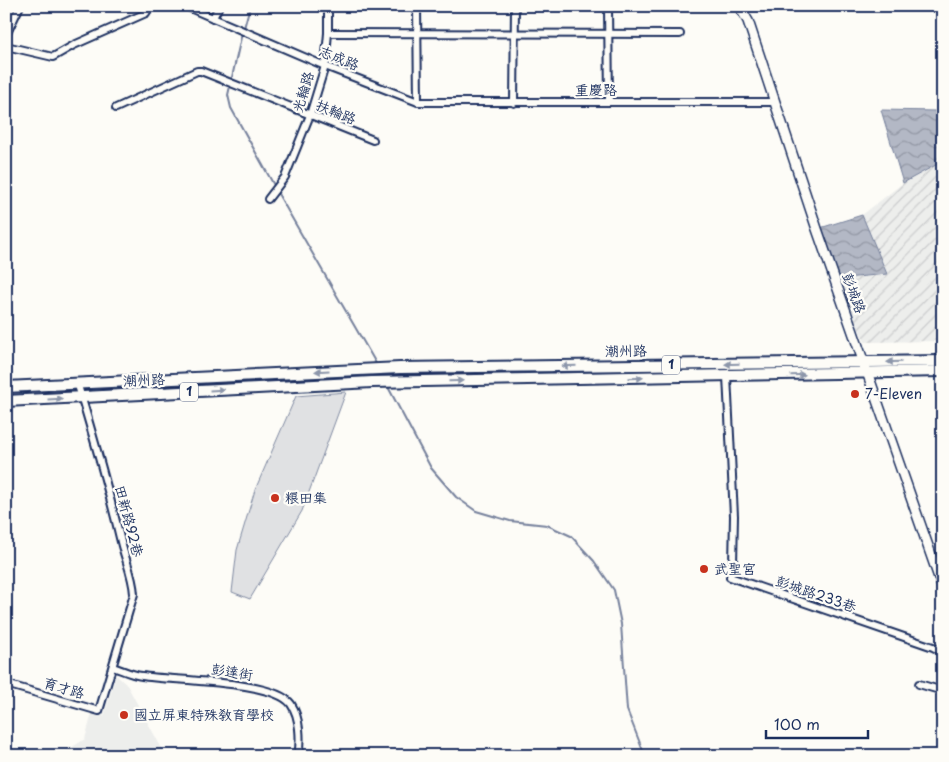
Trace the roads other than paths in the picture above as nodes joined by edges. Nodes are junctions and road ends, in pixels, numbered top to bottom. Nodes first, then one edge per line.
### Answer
1 (20, 6) edge
2 (150, 6) edge
3 (185, 6) edge
4 (219, 6) edge
5 (328, 6) edge
6 (416, 6) edge
7 (515, 6) edge
8 (608, 6) edge
9 (739, 6) edge
10 (213, 18) junction
11 (328, 33) junction
12 (416, 33) junction
13 (514, 33) junction
14 (608, 34) junction
15 (680, 34) dead end
16 (6, 35) edge
17 (6, 46) edge
18 (325, 66) junction
19 (418, 102) junction
20 (609, 102) junction
21 (774, 102) junction
22 (514, 103) junction
23 (116, 108) dead end
24 (310, 115) junction
25 (373, 140) dead end
26 (268, 199) dead end
27 (943, 361) edge
28 (866, 368) junction
29 (943, 371) edge
30 (727, 376) junction
31 (77, 382) junction
32 (6, 387) edge
33 (81, 397) junction
34 (6, 402) edge
35 (943, 589) edge
36 (943, 652) edge
37 (113, 667) junction
38 (6, 684) edge
39 (919, 684) dead end
40 (943, 691) edge
41 (298, 756) edge

1 - 16 street
2 - 17 street
3 - 10 street
4 - 10 street
5 - 11 street, 光輪路
6 - 12 street
7 - 13 street
8 - 14 street
9 - 21 street, 彭城路
10 - 18 street, 志成路
11 - 12 street
11 - 18 street, 光輪路
12 - 13 street
12 - 19 street
13 - 14 street
13 - 22 street
14 - 15 street
14 - 20 street
18 - 19 street, 志成路
18 - 24 street, 光輪路
19 - 22 street, 重慶路
20 - 21 street, 重慶路
20 - 22 street, 重慶路
21 - 28 street, 彭城路
23 - 24 street, 扶輪路
24 - 25 street, 扶輪路
24 - 26 street, 光輪路
27 -> 28 main road, 潮州路 / 1
28 - 29 main road, 潮州路 / 1
30 -> 28 main road, 潮州路 / 1
28 -> 31 main road, 潮州路 / 1
28 - 35 street, 彭城路
33 -> 30 main road, 潮州路 / 1
30 - 36 street, 彭城路233巷
31 - 32 main road, 潮州路 / 1
31 - 33 street, 田新路92巷
34 -> 33 main road, 潮州路 / 1
33 - 37 street, 田新路92巷
37 - 38 street, 育才路
37 - 41 street, 彭達街
39 - 40 street

